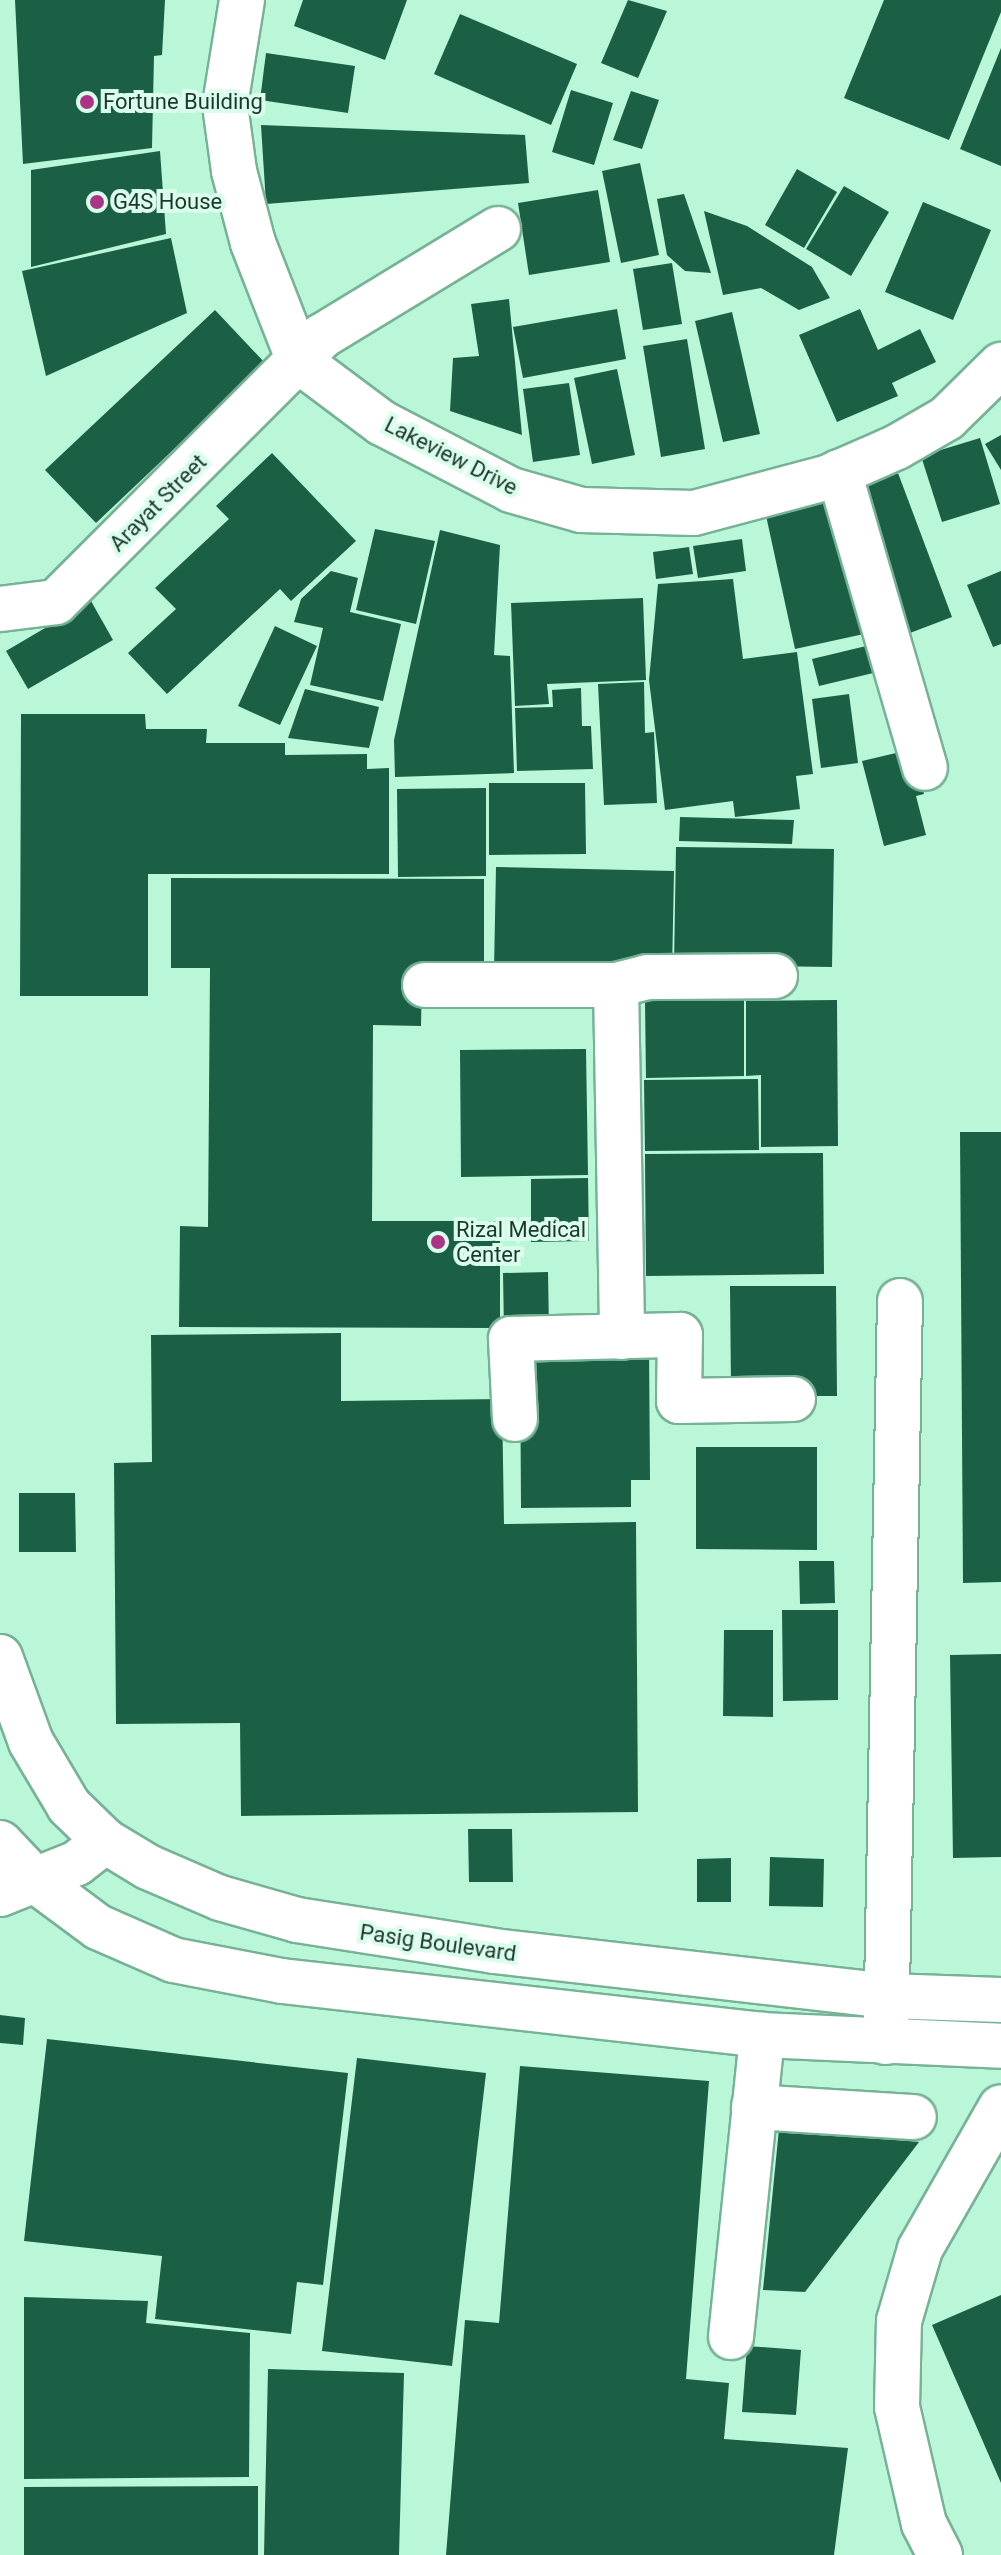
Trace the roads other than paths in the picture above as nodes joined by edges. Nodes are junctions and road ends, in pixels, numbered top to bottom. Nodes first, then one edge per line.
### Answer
1 (242, 0) edge
2 (498, 229) dead end
3 (299, 361) junction
4 (1001, 365) edge
5 (839, 472) junction
6 (0, 609) edge
7 (925, 768) dead end
8 (775, 976) dead end
9 (425, 985) dead end
10 (616, 985) junction
11 (900, 1301) dead end
12 (622, 1337) junction
13 (793, 1399) dead end
14 (515, 1419) dead end
15 (0, 1657) edge
16 (105, 1841) junction
17 (0, 1843) edge
18 (18, 1888) edge
19 (887, 1996) junction
20 (1001, 2000) edge
21 (762, 2035) junction
22 (886, 2042) junction
23 (1001, 2046) edge
24 (754, 2107) junction
25 (1001, 2107) edge
26 (914, 2117) dead end
27 (731, 2337) dead end
28 (940, 2555) edge

1 - 3 main road
2 - 3 main road, Arayat Street
3 - 5 main road, Lakeview Drive
3 - 6 main road, Arayat Street
4 - 5 main road, Lakeview Drive
5 - 7 main road
8 - 10 main road
9 - 10 main road
10 - 12 main road
11 - 19 main road
12 - 13 main road
12 - 14 main road
15 - 16 main road, Pasig Boulevard
16 - 18 main road
16 - 19 main road, Pasig Boulevard
17 - 18 main road
18 - 21 main road
19 - 20 main road, Pasig Boulevard
19 - 22 main road
21 - 22 main road
21 - 24 main road
22 - 23 main road
24 - 26 main road
24 - 27 main road
25 - 28 main road

